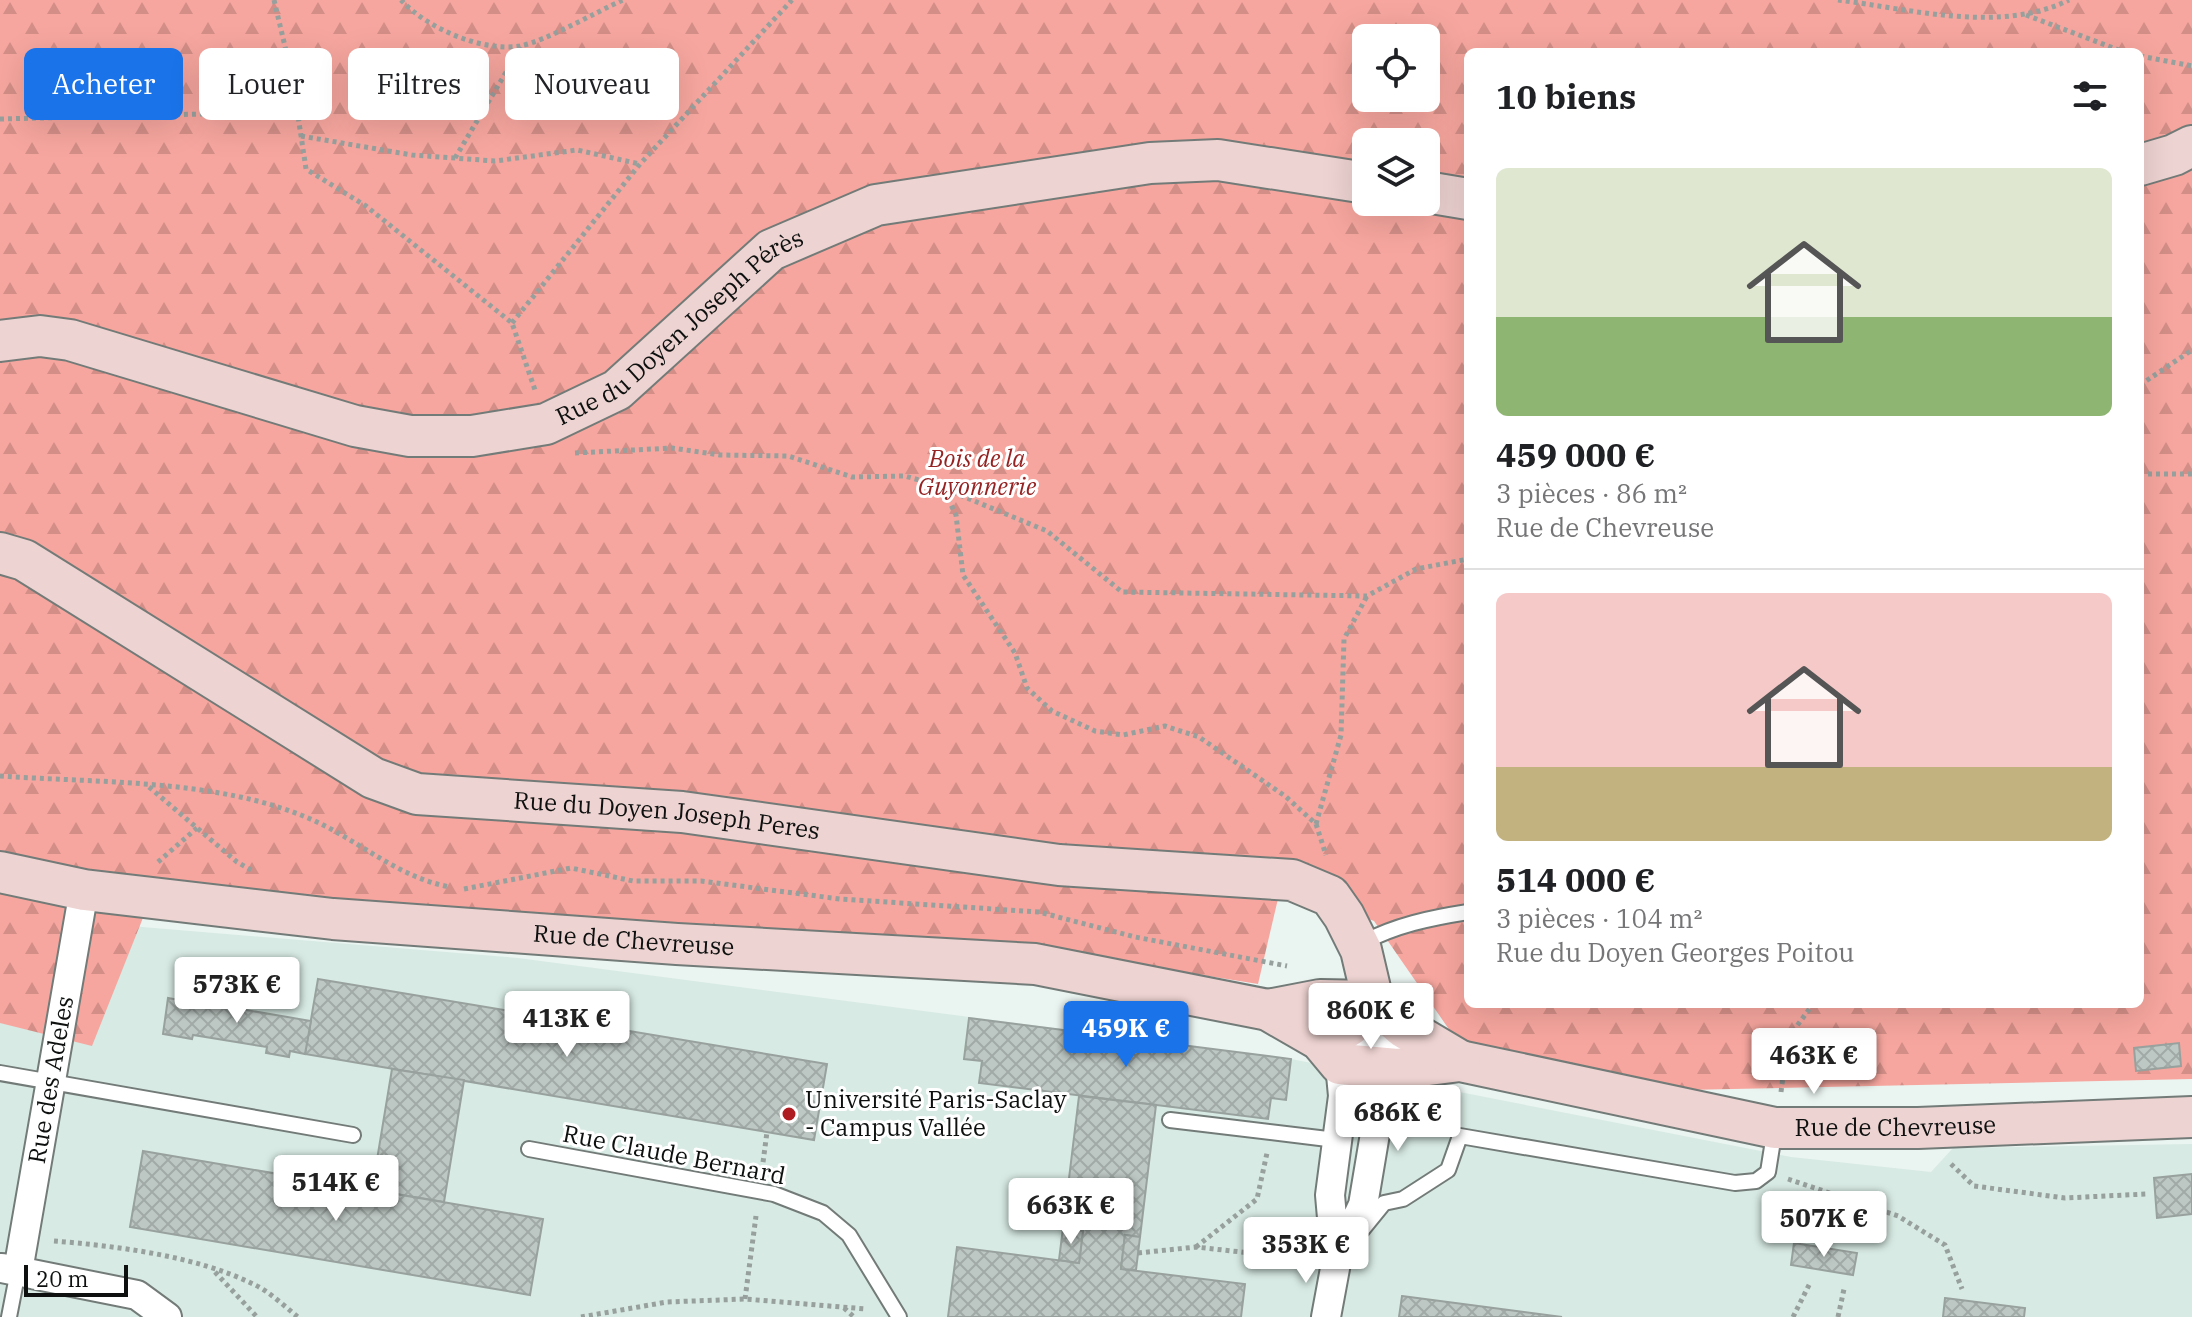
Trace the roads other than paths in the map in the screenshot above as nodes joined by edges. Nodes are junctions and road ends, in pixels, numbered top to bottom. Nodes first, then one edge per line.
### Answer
1 (2192, 146) edge
2 (2144, 164) edge
3 (1352, 181) edge
4 (1440, 194) edge
5 (1464, 198) edge
6 (0, 341) edge
7 (0, 553) edge
8 (0, 872) edge
9 (84, 890) junction
10 (1464, 913) edge
11 (1351, 975) junction
12 (1268, 1010) junction
13 (1403, 1027) junction
14 (1330, 1052) junction
15 (1460, 1061) junction
16 (1397, 1069) junction
17 (0, 1073) edge
18 (50, 1082) junction
19 (2192, 1117) edge
20 (1170, 1120) dead end
21 (1775, 1128) junction
22 (353, 1135) dead end
23 (1336, 1140) junction
24 (529, 1149) dead end
25 (1336, 1263) junction
26 (9, 1270) edge
27 (136, 1306) edge
28 (898, 1314) edge
29 (9, 1317) edge
30 (167, 1317) edge
31 (1326, 1317) edge

1 - 2 street
3 - 6 street, Rue du Doyen Joseph Pérès
4 - 5 street
7 - 11 street, Rue du Doyen Joseph Peres
8 - 9 street, Rue de Chevreuse
9 - 12 street, Rue de Chevreuse
9 - 18 street, Rue des Adeles
10 - 11 lane
11 - 12 street
11 - 13 street
11 - 14 street
11 - 14 street
12 - 14 street
13 - 14 street
13 - 15 street
13 - 16 street
14 - 16 street
14 - 23 street
15 - 16 street
15 - 21 street, Rue de Chevreuse
16 - 25 street
17 - 18 lane
18 - 22 lane
18 - 26 street, Rue des Adeles
19 - 21 street, Rue de Chevreuse
20 - 23 lane
21 - 25 lane
23 - 25 street
24 - 28 lane, Rue Claude Bernard
25 - 31 street
26 - 27 street
26 - 29 lane
27 - 30 street

